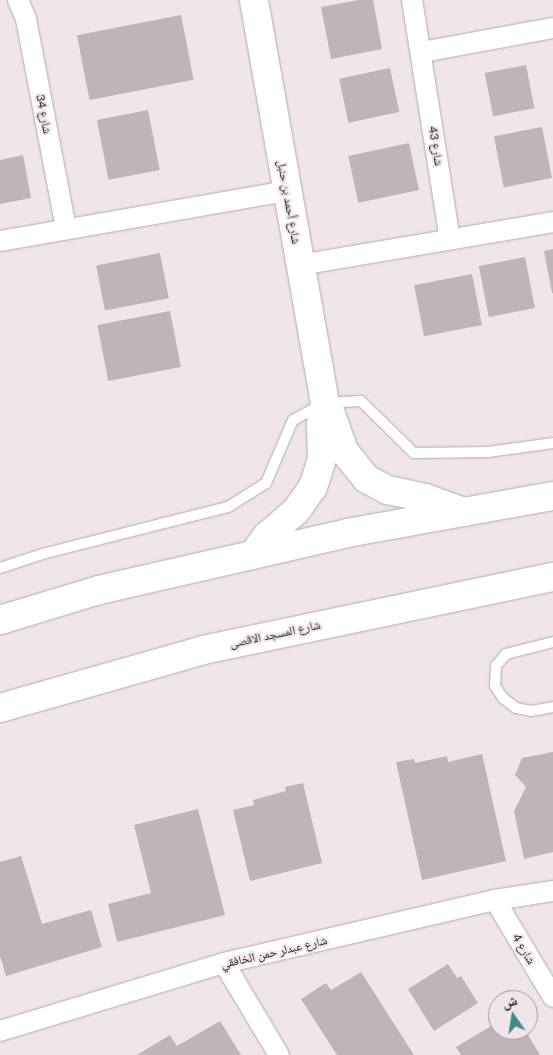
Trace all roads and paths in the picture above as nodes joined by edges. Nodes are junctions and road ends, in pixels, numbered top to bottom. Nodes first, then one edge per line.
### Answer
1 (18, 0) edge
2 (254, 0) edge
3 (412, 0) edge
4 (553, 28) edge
5 (422, 52) junction
6 (288, 191) junction
7 (553, 222) edge
8 (66, 229) junction
9 (450, 239) junction
10 (0, 241) edge
11 (300, 265) junction
12 (325, 404) junction
13 (553, 444) edge
14 (553, 496) edge
15 (464, 512) junction
16 (253, 555) junction
17 (0, 568) edge
18 (553, 577) edge
19 (37, 608) junction
20 (0, 620) edge
21 (0, 627) edge
22 (553, 642) edge
23 (553, 707) edge
24 (0, 708) edge
25 (553, 891) edge
26 (495, 900) junction
27 (224, 963) junction
28 (553, 997) edge
29 (0, 1031) edge
30 (279, 1055) edge

1 - 8 street, شارع 34
2 - 6 main road, شارع أحمد بن حنبل
3 - 5 street, شارع 43
4 - 5 street
5 - 9 street, شارع 43
6 - 8 street
6 - 11 main road, شارع أحمد بن حنبل
7 - 9 street
8 - 10 street
9 - 11 street
11 - 12 main road, شارع أحمد بن حنبل
12 - 13 lane
12 - 15 main road, شارع أحمد بن حنبل
12 - 16 main road, شارع أحمد بن حنبل
12 - 17 lane
14 - 15 main road
15 - 16 main road
16 - 19 main road
18 - 24 main road, شارع المسجد الاقصى
19 - 20 main road
19 - 21 main road
22 - 23 lane
25 - 26 street, شارع عبدلر حمن الخافقي
26 - 27 street, شارع عبدلر حمن الخافقي
26 - 28 street, شارع 4
27 - 29 street, شارع عبدلر حمن الخافقي
27 - 30 street

